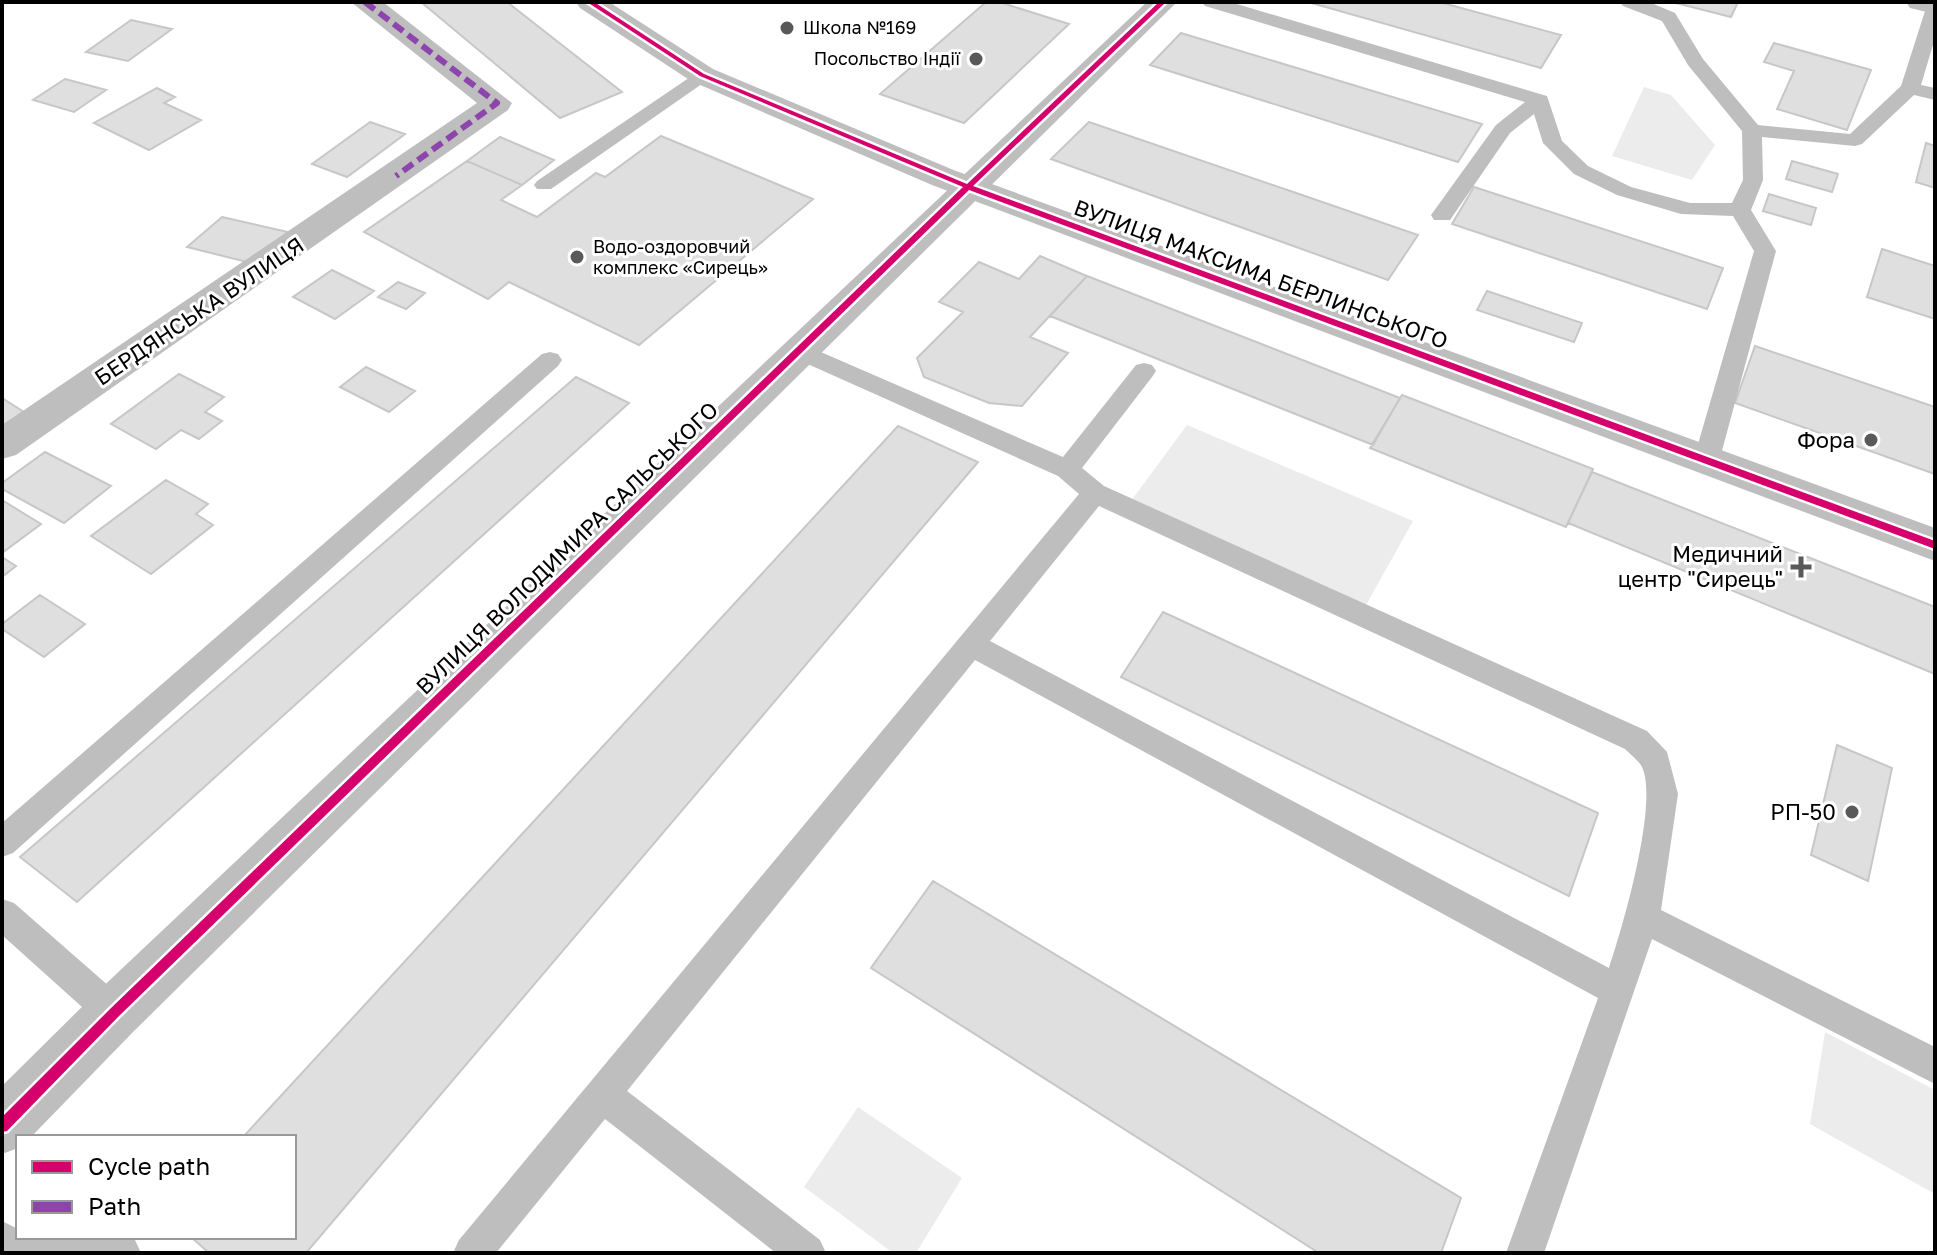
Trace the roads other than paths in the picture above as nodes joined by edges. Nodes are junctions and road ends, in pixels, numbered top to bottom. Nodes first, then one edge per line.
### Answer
1 (365, 2) edge
2 (590, 2) edge
3 (1163, 2) edge
4 (1211, 2) edge
5 (1629, 2) edge
6 (1920, 2) edge
7 (1935, 7) edge
8 (702, 75) junction
9 (1910, 88) junction
10 (1935, 94) edge
11 (1540, 100) junction
12 (1752, 130) junction
13 (544, 185) dead end
14 (968, 187) junction
15 (1740, 210) junction
16 (1442, 215) dead end
17 (800, 351) junction
18 (550, 360) dead end
19 (1144, 371) dead end
20 (2, 445) edge
21 (1707, 458) junction
22 (1067, 469) junction
23 (1095, 493) junction
24 (1935, 545) edge
25 (971, 644) junction
26 (2, 843) edge
27 (2, 914) edge
28 (1643, 918) junction
29 (1617, 990) junction
30 (114, 1013) junction
31 (1935, 1066) edge
32 (602, 1094) junction
33 (2, 1126) edge
34 (10, 1247) edge
35 (122, 1253) edge
36 (472, 1253) edge
37 (807, 1253) edge
38 (1525, 1253) edge

1 - 20 street, БЕРДЯНСЬКА ВУЛИЦЯ
2 - 8 street, ВУЛИЦЯ МАКСИМА БЕРЛИНСЬКОГО
3 - 14 street, ВУЛИЦЯ ВОЛОДИМИРА САЛЬСЬКОГО
4 - 11 lane
5 - 12 lane
6 - 7 street
7 - 9 lane
8 - 13 lane
8 - 14 street, ВУЛИЦЯ МАКСИМА БЕРЛИНСЬКОГО
9 - 10 lane
9 - 12 lane
11 - 15 lane
11 - 16 lane
12 - 15 lane
14 - 17 street, ВУЛИЦЯ ВОЛОДИМИРА САЛЬСЬКОГО
14 - 21 street, ВУЛИЦЯ МАКСИМА БЕРЛИНСЬКОГО
15 - 21 lane
17 - 22 lane
17 - 30 street, ВУЛИЦЯ ВОЛОДИМИРА САЛЬСЬКОГО
18 - 26 lane
19 - 22 lane
21 - 24 street, ВУЛИЦЯ МАКСИМА БЕРЛИНСЬКОГО
22 - 23 lane
23 - 25 lane
23 - 28 lane
25 - 29 lane
25 - 32 lane
27 - 30 lane
28 - 29 lane
28 - 31 lane
29 - 38 lane
30 - 33 street, ВУЛИЦЯ ВОЛОДИМИРА САЛЬСЬКОГО
32 - 36 lane
32 - 37 lane
34 - 35 lane

